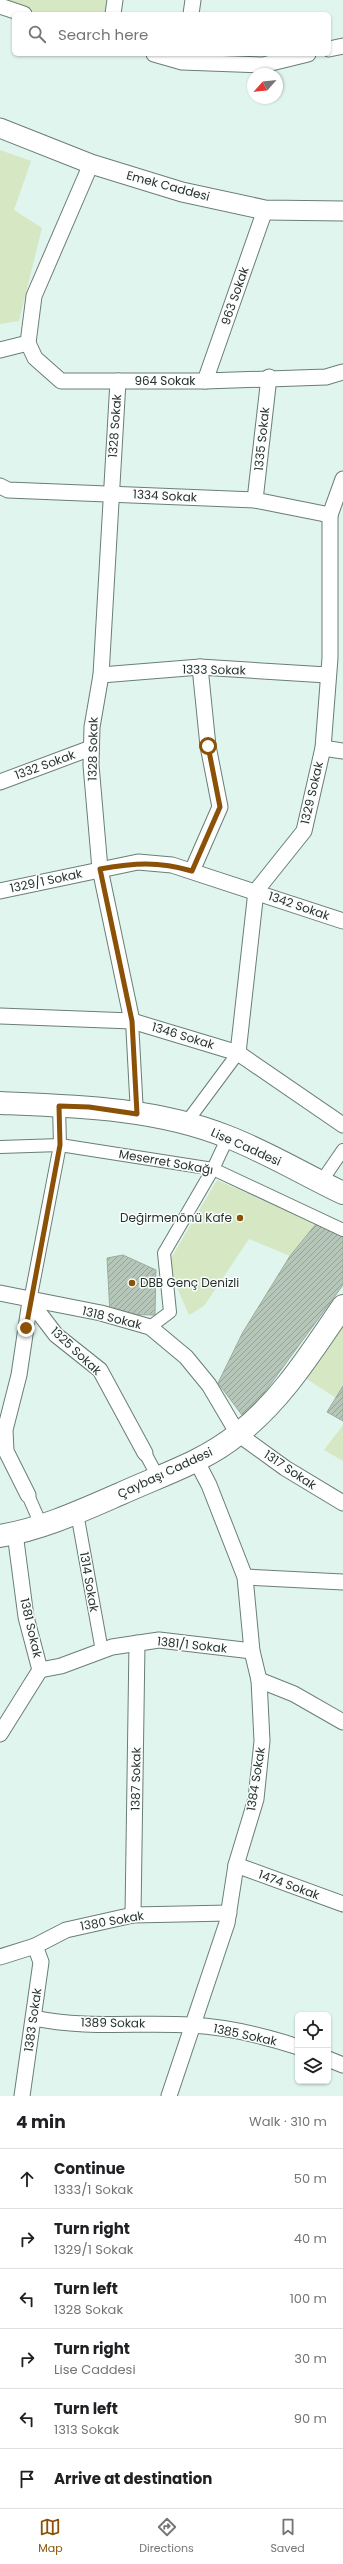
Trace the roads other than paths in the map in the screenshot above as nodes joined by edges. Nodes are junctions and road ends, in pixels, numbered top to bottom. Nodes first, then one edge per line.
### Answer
1 (115, 0) edge
2 (193, 0) edge
3 (0, 6) edge
4 (18, 12) edge
5 (113, 12) edge
6 (191, 12) edge
7 (343, 46) edge
8 (331, 49) edge
9 (168, 56) edge
10 (300, 56) edge
11 (183, 58) edge
12 (0, 128) edge
13 (91, 164) junction
14 (266, 210) junction
15 (343, 211) edge
16 (28, 343) junction
17 (0, 350) edge
18 (343, 372) edge
19 (269, 377) junction
20 (118, 381) junction
21 (205, 381) junction
22 (343, 479) edge
23 (0, 486) edge
24 (111, 494) junction
25 (255, 500) junction
26 (330, 515) junction
27 (336, 657) edge
28 (200, 668) junction
29 (101, 675) junction
30 (327, 675) junction
31 (91, 748) junction
32 (322, 748) junction
33 (343, 750) edge
34 (2, 777) edge
35 (100, 869) junction
36 (192, 871) junction
37 (256, 890) junction
38 (0, 891) edge
39 (343, 921) edge
40 (0, 1016) edge
41 (132, 1021) junction
42 (238, 1053) junction
43 (0, 1104) edge
44 (59, 1106) junction
45 (137, 1114) junction
46 (186, 1123) junction
47 (343, 1125) edge
48 (228, 1137) junction
49 (60, 1145) junction
50 (0, 1147) edge
51 (343, 1150) edge
52 (213, 1169) junction
53 (321, 1182) junction
54 (343, 1194) edge
55 (343, 1230) edge
56 (0, 1293) edge
57 (30, 1301) junction
58 (343, 1306) edge
59 (150, 1327) junction
60 (238, 1434) junction
61 (146, 1453) joint
62 (196, 1460) junction
63 (158, 1477) junction
64 (28, 1495) joint
65 (343, 1504) edge
66 (77, 1513) junction
67 (42, 1527) junction
68 (8, 1535) edge
69 (245, 1578) junction
70 (343, 1582) edge
71 (137, 1643) junction
72 (102, 1651) junction
73 (252, 1651) junction
74 (40, 1670) junction
75 (259, 1680) junction
76 (343, 1722) edge
77 (0, 1734) edge
78 (236, 1865) junction
79 (343, 1904) edge
80 (229, 1913) junction
81 (133, 1915) junction
82 (35, 1946) junction
83 (0, 1957) edge
84 (34, 2018) junction
85 (192, 2025) junction
86 (295, 2047) edge
87 (331, 2060) edge
88 (343, 2065) edge
89 (22, 2096) edge
90 (169, 2096) edge

1 - 5 street
2 - 6 street
3 - 4 street
7 - 8 street
9 - 11 street
10 - 11 street
12 - 13 street, Emek Caddesi
13 - 14 street, Emek Caddesi
13 - 16 street
14 - 15 street, Emek Caddesi
14 - 21 street, 963 Sokak
16 - 17 street
16 - 20 street, 964 Sokak
18 - 19 street, 964 Sokak
19 - 21 street, 964 Sokak
19 - 25 street, 1335 Sokak
20 - 21 street, 964 Sokak
20 - 24 street, 1328 Sokak
22 - 26 street, 1329 Sokak
23 - 24 street, 1334 Sokak
24 - 25 street, 1334 Sokak
24 - 29 street, 1328 Sokak
25 - 26 street, 1334 Sokak
26 - 27 street, 1329 Sokak
27 - 30 street, 1329 Sokak
28 - 29 street, 1333 Sokak
28 - 30 street, 1333 Sokak
28 - 36 street
29 - 31 street, 1328 Sokak
30 - 32 street, 1329 Sokak
31 - 34 street, 1332 Sokak
31 - 35 street, 1328 Sokak
32 - 33 street
32 - 37 street, 1329 Sokak
35 - 36 street, 1329/1 Sokak
35 - 38 street, 1329/1 Sokak
35 - 41 street, 1328 Sokak
36 - 37 street, 1329/1 Sokak
37 - 39 street, 1342 Sokak
37 - 42 street
40 - 41 street, 1346 Sokak
41 - 42 street, 1346 Sokak
41 - 45 street, 1328 Sokak
42 - 46 street
42 - 47 street, 1346 Sokak
43 - 44 main road, Lise Caddesi
44 - 45 main road, Lise Caddesi
44 - 49 street
45 - 46 main road, Lise Caddesi
46 - 48 main road, Lise Caddesi
48 - 52 street
48 - 53 main road, Lise Caddesi
49 - 50 street, Meserret Sokağı
49 - 52 street, Meserret Sokağı
49 - 57 street
51 - 53 street
52 - 55 street, Meserret Sokağı
52 - 59 street
53 - 54 main road, Lise Caddesi
56 - 57 street
57 - 59 street, 1318 Sokak
57 - 61 street, 1325 Sokak
57 - 64 street
58 - 60 main road, Çaybaşı Caddesi
59 - 60 street, 1318 Sokak
60 - 62 main road, Çaybaşı Caddesi
60 - 65 street, 1317 Sokak
61 - 63 street
62 - 63 main road, Çaybaşı Caddesi
62 - 69 street, 1384 Sokak
63 - 66 main road, Çaybaşı Caddesi
64 - 67 street
66 - 67 main road, Çaybaşı Caddesi
66 - 72 street, 1314 Sokak
67 - 68 main road, Çaybaşı Caddesi
68 - 74 street, 1381 Sokak
69 - 70 street
69 - 73 street, 1384 Sokak
71 - 72 street, 1381/1 Sokak
71 - 73 street, 1381/1 Sokak
71 - 81 street, 1387 Sokak
72 - 74 street, 1381/1 Sokak
73 - 75 street, 1384 Sokak
74 - 77 street, 1381 Sokak
75 - 76 street
75 - 78 street, 1384 Sokak
78 - 79 street, 1474 Sokak
78 - 80 street, 1384 Sokak
80 - 81 street, 1380 Sokak
80 - 85 street, 1384 Sokak
81 - 82 street, 1380 Sokak
82 - 83 street, 1380 Sokak
82 - 84 street, 1383 Sokak
84 - 85 street, 1389 Sokak
84 - 89 street, 1383 Sokak
85 - 86 street, 1385 Sokak
85 - 90 street, 1384 Sokak
87 - 88 street

